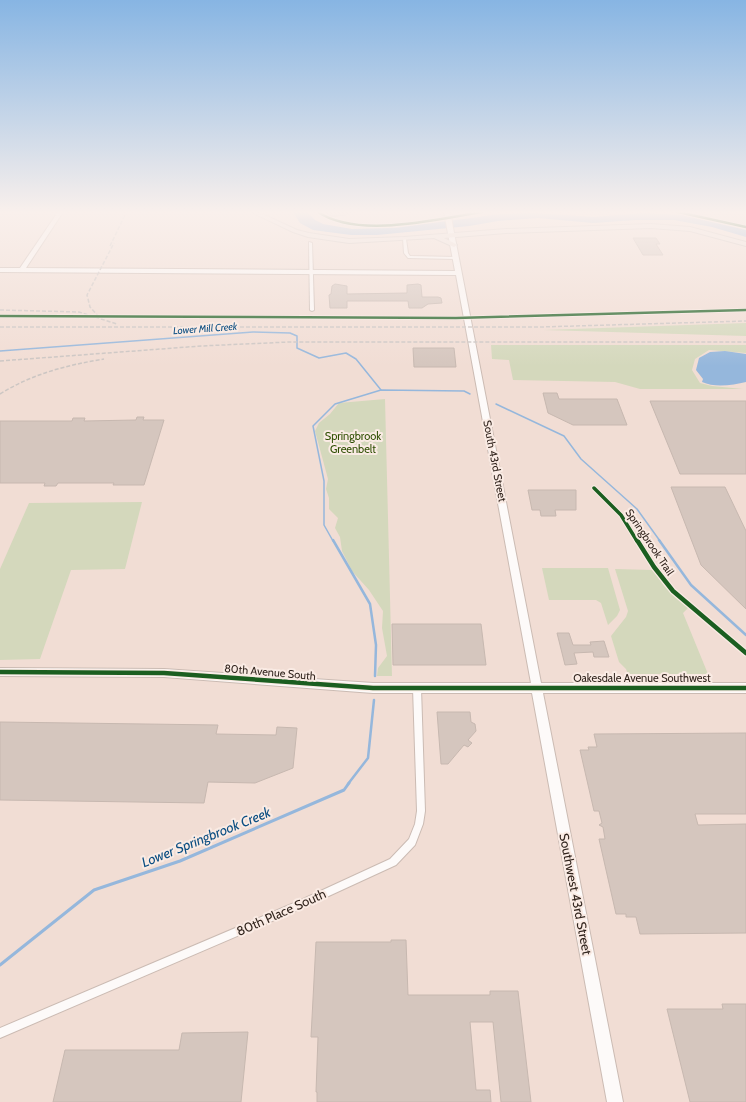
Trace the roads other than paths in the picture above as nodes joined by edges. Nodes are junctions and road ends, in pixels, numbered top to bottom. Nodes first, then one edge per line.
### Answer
1 (26, 263) edge
2 (310, 263) edge
3 (457, 263) edge
4 (0, 270) edge
5 (22, 270) junction
6 (310, 273) junction
7 (459, 273) junction
8 (312, 310) dead end
9 (0, 672) edge
10 (538, 687) junction
11 (417, 688) junction
12 (746, 688) edge
13 (0, 1033) edge
14 (615, 1102) edge

1 - 5 street
2 - 6 street
3 - 7 street, South 43rd Street
4 - 5 street
5 - 6 street
6 - 7 street
6 - 8 street
7 - 10 street, South 43rd Street
9 - 11 street, 80th Avenue South
10 - 11 street, 80th Avenue South
10 - 12 street, Oakesdale Avenue Southwest
10 - 14 street, Southwest 43rd Street
11 - 13 street, 80th Place South

